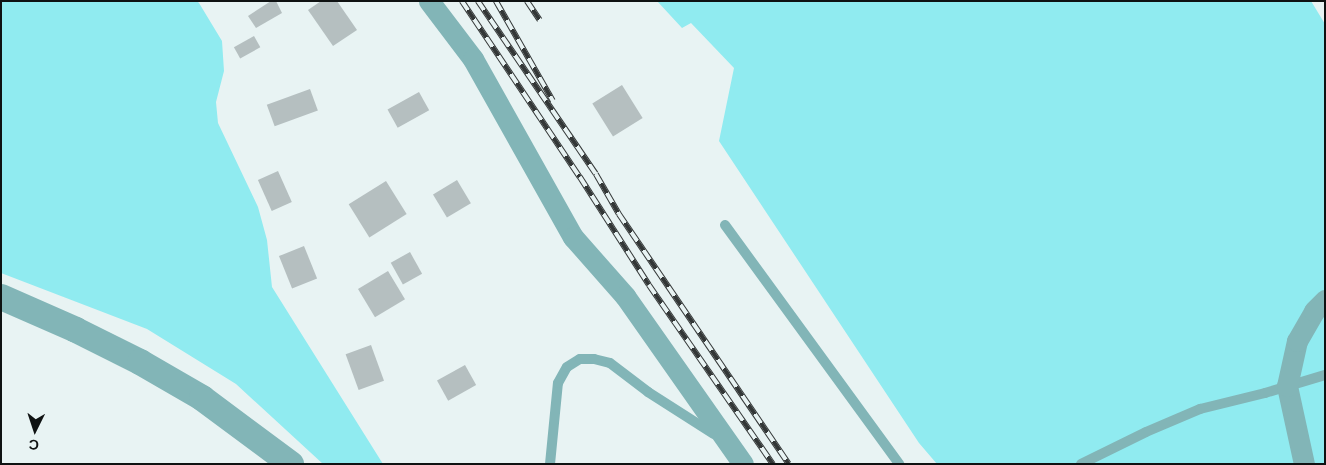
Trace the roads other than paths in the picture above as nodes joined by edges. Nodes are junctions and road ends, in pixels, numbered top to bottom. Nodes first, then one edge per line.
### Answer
1 (429, 1) edge
2 (725, 225) dead end
3 (1, 297) edge
4 (1325, 300) edge
5 (1325, 375) edge
6 (1287, 386) junction
7 (727, 442) junction
8 (291, 464) edge
9 (550, 464) edge
10 (743, 464) edge
11 (899, 464) edge
12 (1081, 464) edge
13 (1304, 464) edge

1 - 7 street
2 - 11 lane
3 - 8 street
4 - 6 street
5 - 6 lane
6 - 12 lane
6 - 13 street
7 - 9 lane
7 - 10 street

